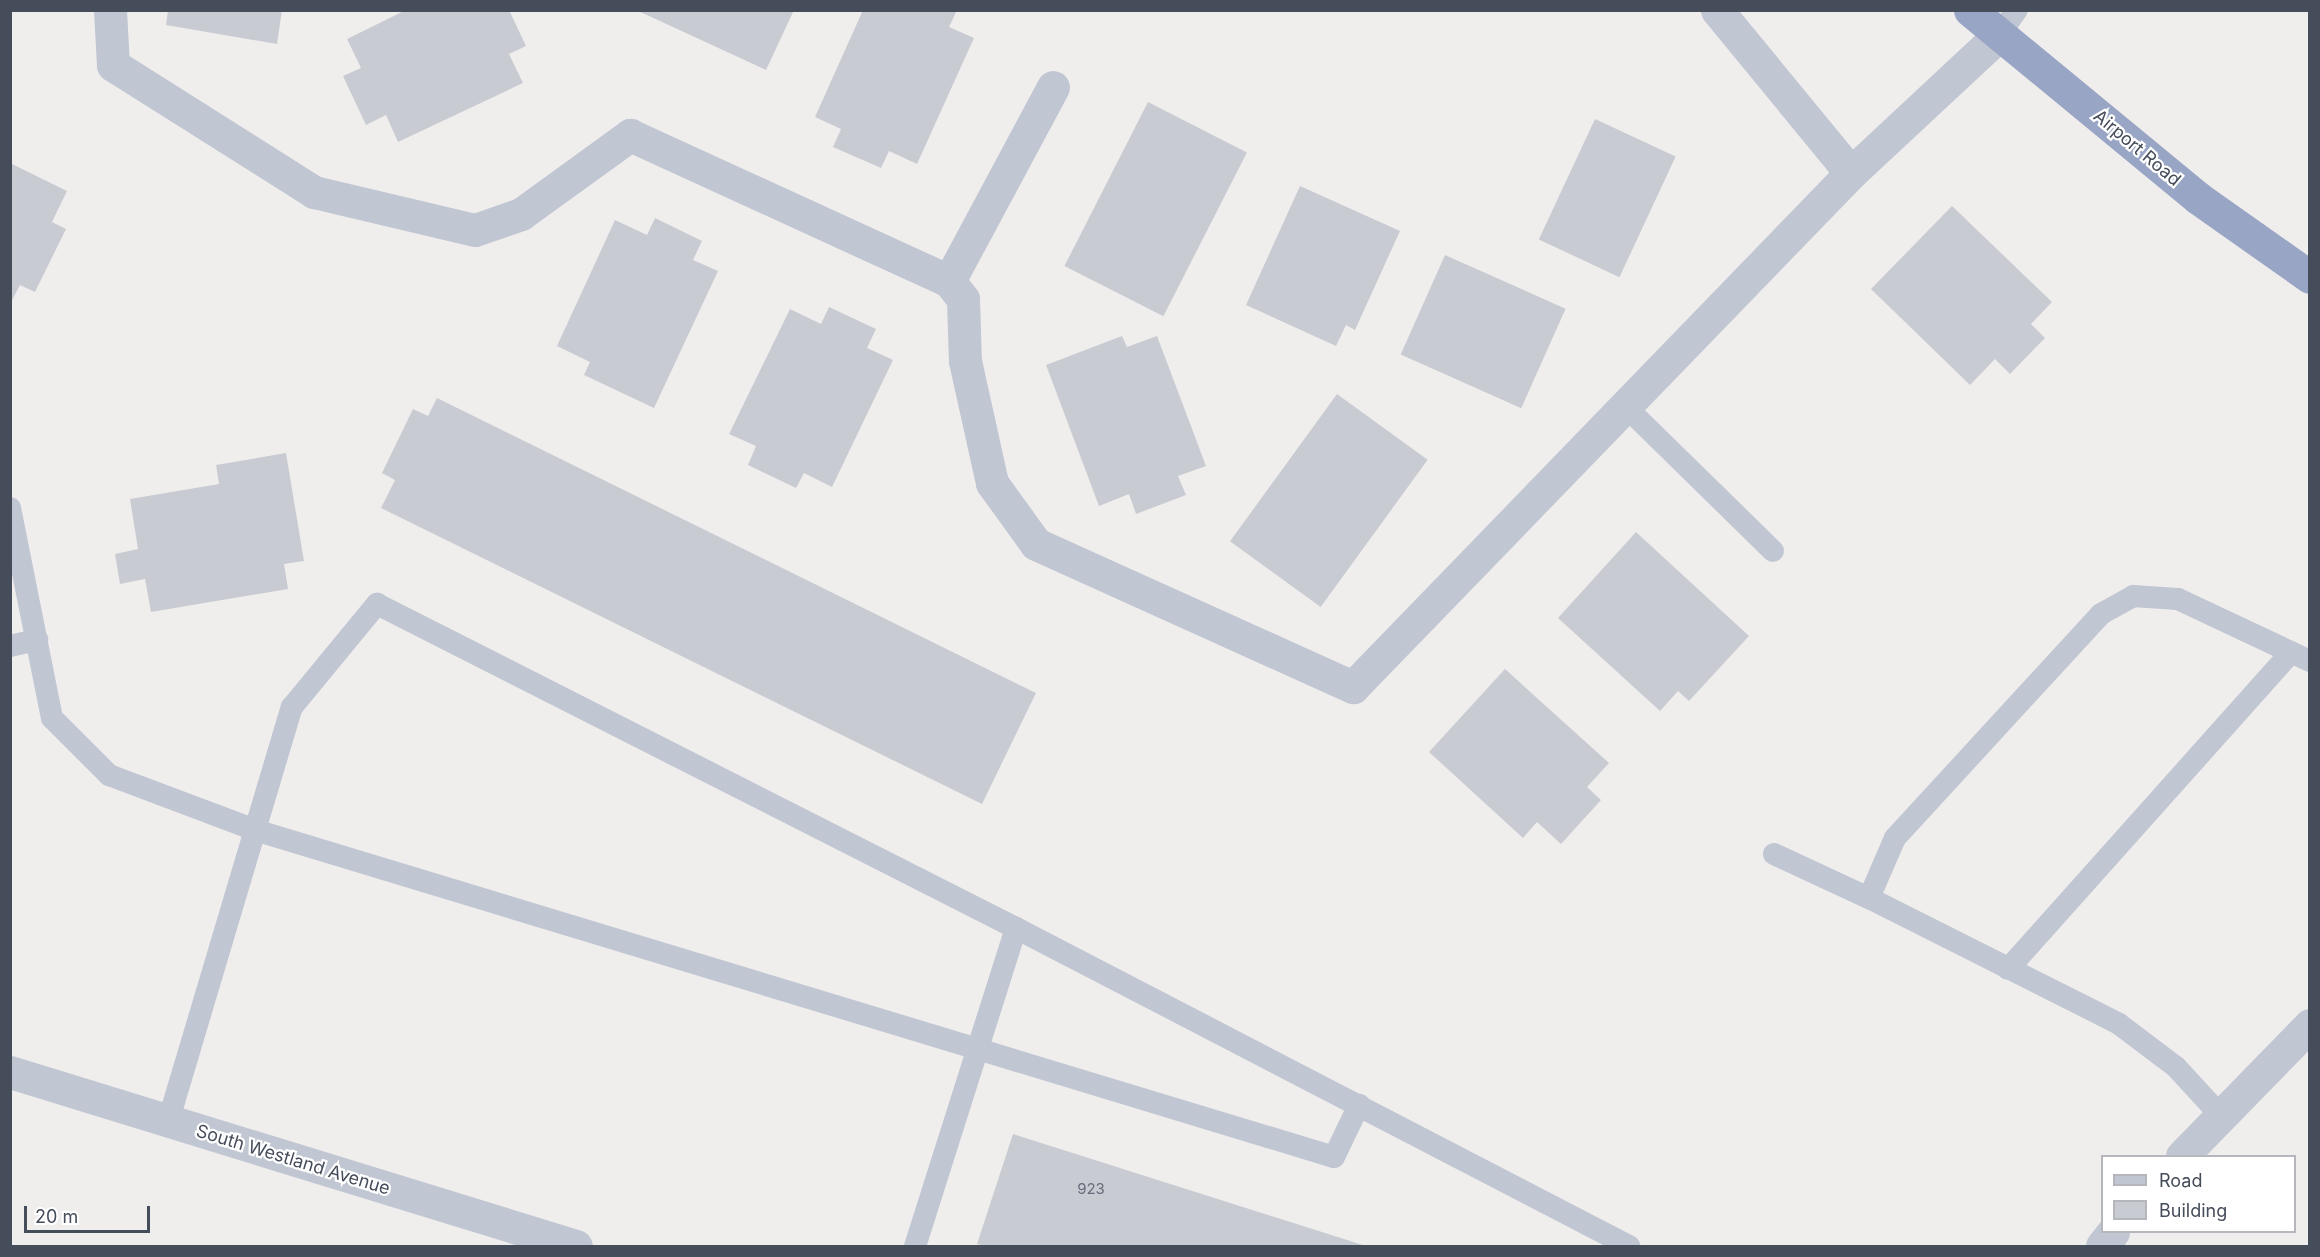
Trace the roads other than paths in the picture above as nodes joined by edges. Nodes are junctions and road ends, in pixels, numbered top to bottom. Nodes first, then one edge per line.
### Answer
1 (110, 10) edge
2 (1717, 10) edge
3 (1970, 10) edge
4 (2008, 22) edge
5 (1053, 87) dead end
6 (1851, 172) junction
7 (2310, 277) edge
8 (949, 282) junction
9 (1625, 406) junction
10 (10, 508) edge
11 (1773, 551) dead end
12 (37, 640) junction
13 (10, 646) edge
14 (2300, 656) edge
15 (255, 830) junction
16 (1773, 854) dead end
17 (1869, 898) junction
18 (1016, 928) junction
19 (2008, 969) junction
20 (2310, 1025) edge
21 (977, 1047) junction
22 (10, 1072) edge
23 (1359, 1105) junction
24 (2221, 1116) junction
25 (168, 1122) junction
26 (2183, 1155) edge
27 (2112, 1233) edge
28 (576, 1246) edge
29 (915, 1246) edge
30 (1629, 1246) edge
31 (2102, 1246) edge

1 - 8 street
2 - 6 street
3 - 4 highway, Airport Road
4 - 6 street
4 - 7 highway, Airport Road
5 - 8 street
6 - 9 street
8 - 9 street
9 - 11 lane
10 - 12 lane
12 - 13 lane
12 - 15 lane
14 - 17 lane
14 - 19 lane
15 - 18 lane
15 - 21 lane
15 - 25 lane
16 - 17 lane
17 - 19 lane
18 - 21 lane
18 - 23 lane
19 - 24 lane
20 - 24 street
21 - 23 lane
21 - 29 lane
22 - 25 street, South Westland Avenue
23 - 30 lane
24 - 26 street
25 - 28 street, South Westland Avenue
27 - 31 street

